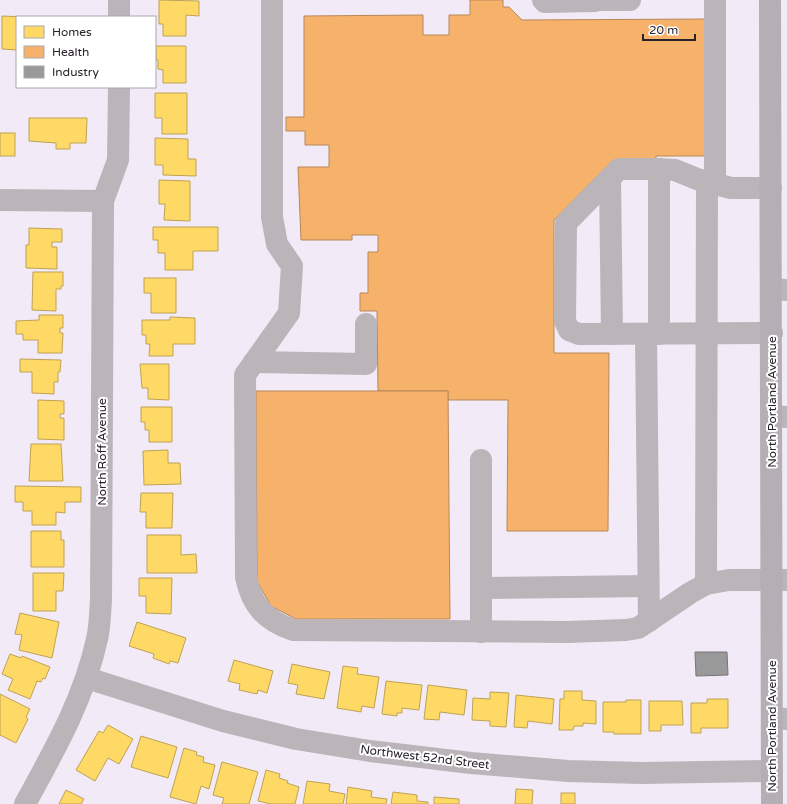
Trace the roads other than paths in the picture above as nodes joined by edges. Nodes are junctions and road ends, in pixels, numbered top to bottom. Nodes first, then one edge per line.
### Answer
1 (119, 0) edge
2 (272, 0) edge
3 (543, 0) edge
4 (595, 0) edge
5 (630, 0) edge
6 (715, 0) edge
7 (770, 0) edge
8 (119, 16) edge
9 (119, 88) edge
10 (659, 169) junction
11 (610, 178) junction
12 (711, 182) junction
13 (771, 188) junction
14 (0, 200) edge
15 (103, 201) junction
16 (779, 290) edge
17 (366, 324) dead end
18 (707, 333) junction
19 (772, 333) junction
20 (612, 334) junction
21 (652, 334) junction
22 (254, 362) junction
23 (779, 416) edge
24 (481, 460) dead end
25 (780, 580) edge
26 (706, 584) junction
27 (648, 586) junction
28 (481, 588) junction
29 (649, 621) junction
30 (481, 632) junction
31 (87, 678) junction
32 (780, 718) edge
33 (772, 771) junction
34 (25, 804) edge
35 (772, 804) edge

1 - 8 street
2 - 22 street
3 - 4 street
4 - 5 street
6 - 12 street
7 - 13 main road, North Portland Avenue
9 - 15 street, North Roff Avenue
10 - 11 street
10 - 12 street
10 - 21 street
11 - 20 street
11 - 20 street
12 - 13 street
12 - 18 street
13 - 16 main road, North Portland Avenue
14 - 15 street
15 - 31 street, North Roff Avenue
16 - 19 main road, North Portland Avenue
17 - 22 street
18 - 19 street
18 - 21 street
18 - 26 street
19 - 23 main road, North Portland Avenue
20 - 21 street
21 - 27 street
22 - 30 street
23 - 25 main road, North Portland Avenue
24 - 28 street
25 - 26 street
25 - 32 main road, North Portland Avenue
26 - 29 street
27 - 28 street
27 - 29 street
28 - 30 street
29 - 30 street
31 - 33 street, Northwest 52nd Street
31 - 34 street, North Roff Avenue
32 - 33 main road, North Portland Avenue
33 - 35 main road, North Portland Avenue

